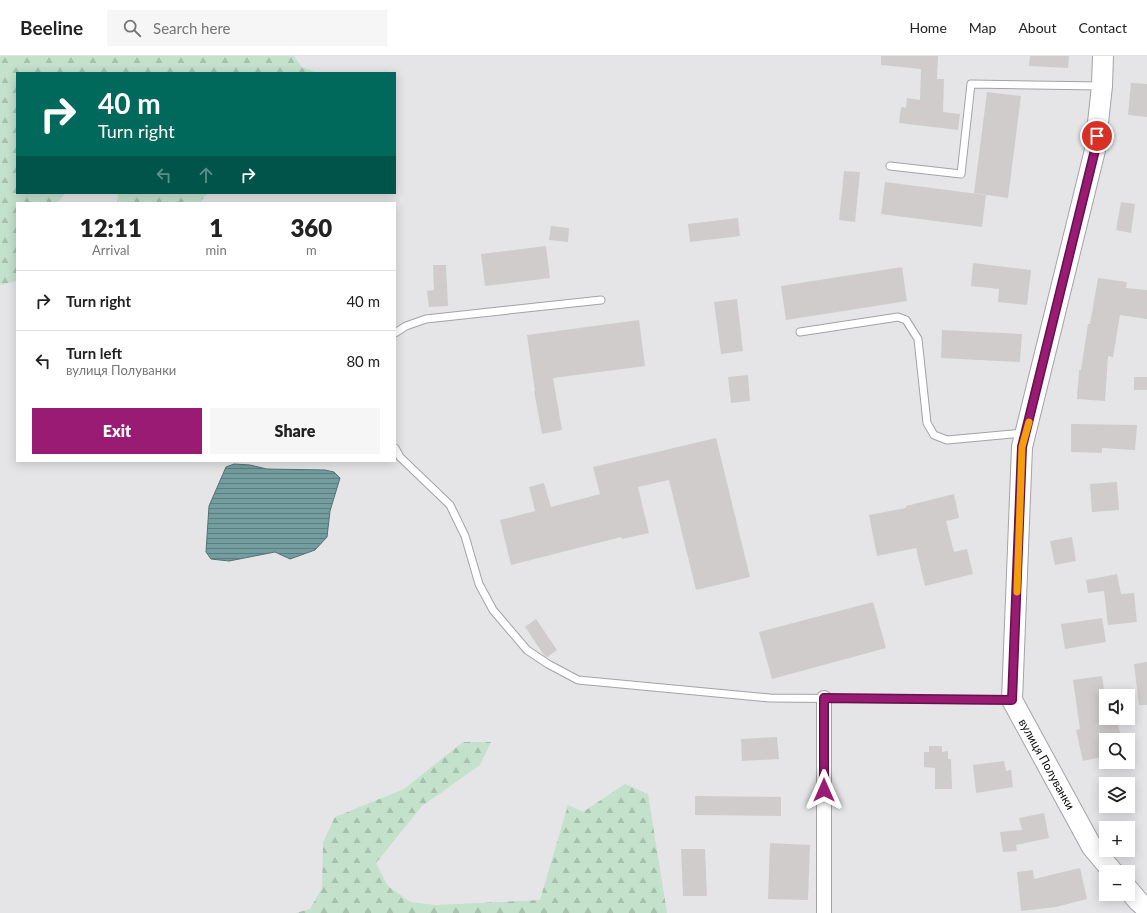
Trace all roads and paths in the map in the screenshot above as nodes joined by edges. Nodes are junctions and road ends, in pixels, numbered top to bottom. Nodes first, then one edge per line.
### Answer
1 (1103, 56) edge
2 (1102, 86) junction
3 (890, 166) dead end
4 (601, 300) dead end
5 (396, 331) edge
6 (800, 332) dead end
7 (1026, 433) junction
8 (396, 450) edge
9 (824, 698) junction
10 (1012, 700) junction
11 (1107, 865) edge
12 (1135, 897) edge
13 (1147, 909) edge
14 (824, 913) edge

1 - 2 street
2 - 3 lane
2 - 7 street
4 - 5 lane
6 - 7 lane
7 - 10 street
8 - 9 lane
9 - 10 lane
9 - 14 street
10 - 11 street, вулиця Полуванки
12 - 13 street

